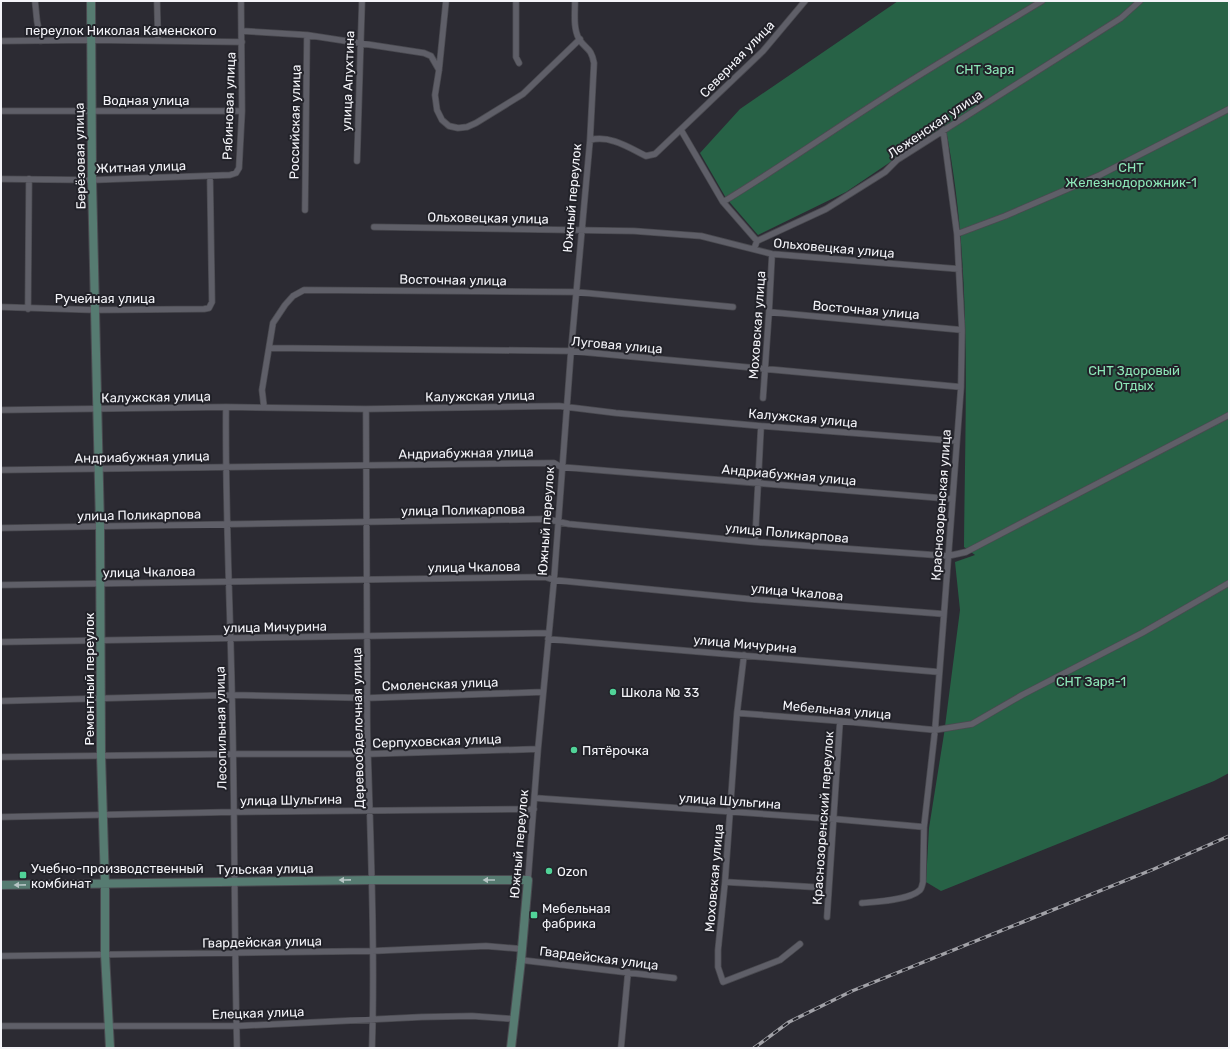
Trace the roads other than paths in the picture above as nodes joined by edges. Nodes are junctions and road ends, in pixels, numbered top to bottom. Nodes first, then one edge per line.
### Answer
1 (35, 1) edge
2 (91, 1) edge
3 (157, 1) edge
4 (241, 1) edge
5 (362, 1) edge
6 (446, 1) edge
7 (516, 1) edge
8 (575, 1) edge
9 (805, 1) edge
10 (1042, 1) edge
11 (1140, 1) edge
12 (242, 31) junction
13 (308, 35) junction
14 (580, 39) junction
15 (41, 40) junction
16 (90, 40) junction
17 (158, 40) junction
18 (1, 41) edge
19 (242, 42) junction
20 (361, 43) junction
21 (519, 63) dead end
22 (439, 70) junction
23 (1229, 109) edge
24 (1, 111) edge
25 (242, 111) junction
26 (92, 112) junction
27 (943, 129) junction
28 (681, 130) junction
29 (590, 140) junction
30 (357, 161) dead end
31 (210, 176) junction
32 (1, 179) edge
33 (29, 179) junction
34 (92, 180) junction
35 (724, 202) junction
36 (305, 210) dead end
37 (374, 227) dead end
38 (581, 230) junction
39 (957, 234) junction
40 (757, 240) junction
41 (754, 249) junction
42 (772, 254) junction
43 (959, 269) junction
44 (576, 292) junction
45 (1, 307) edge
46 (733, 307) dead end
47 (209, 308) joint
48 (28, 309) junction
49 (95, 310) junction
50 (769, 312) junction
51 (962, 330) junction
52 (269, 348) junction
53 (571, 351) junction
54 (764, 369) junction
55 (961, 387) junction
56 (762, 398) dead end
57 (226, 407) junction
58 (264, 407) junction
59 (566, 407) junction
60 (98, 409) junction
61 (366, 409) junction
62 (1, 410) edge
63 (1229, 415) edge
64 (761, 426) junction
65 (957, 441) junction
66 (366, 466) junction
67 (226, 467) junction
68 (561, 467) junction
69 (99, 469) junction
70 (1, 470) edge
71 (757, 483) junction
72 (952, 499) junction
73 (558, 522) junction
74 (365, 523) junction
75 (228, 525) junction
76 (100, 526) junction
77 (1, 528) edge
78 (754, 542) junction
79 (948, 556) junction
80 (366, 580) junction
81 (554, 580) junction
82 (230, 581) junction
83 (100, 584) junction
84 (1229, 584) edge
85 (1, 585) edge
86 (944, 614) junction
87 (549, 636) junction
88 (367, 637) junction
89 (231, 639) junction
90 (101, 641) junction
91 (1, 642) edge
92 (744, 655) junction
93 (939, 672) junction
94 (543, 692) junction
95 (232, 695) junction
96 (368, 698) junction
97 (101, 699) junction
98 (1, 701) edge
99 (738, 713) junction
100 (840, 721) junction
101 (935, 730) junction
102 (538, 749) junction
103 (233, 754) junction
104 (368, 754) junction
105 (101, 755) junction
106 (1, 758) edge
107 (535, 798) junction
108 (534, 809) junction
109 (370, 810) junction
110 (233, 812) junction
111 (730, 812) junction
112 (102, 815) junction
113 (1, 817) edge
114 (835, 819) junction
115 (924, 827) junction
116 (371, 880) junction
117 (528, 880) junction
118 (235, 882) junction
119 (726, 882) junction
120 (105, 884) junction
121 (1, 885) edge
122 (813, 887) dead end
123 (862, 903) dead end
124 (827, 917) dead end
125 (800, 944) dead end
126 (522, 949) junction
127 (372, 951) junction
128 (235, 953) junction
129 (105, 954) junction
130 (1, 956) edge
131 (521, 960) junction
132 (628, 972) junction
133 (674, 978) dead end
134 (514, 1019) junction
135 (373, 1020) junction
136 (109, 1025) junction
137 (1, 1026) edge
138 (237, 1026) junction
139 (110, 1048) edge
140 (238, 1048) edge
141 (372, 1048) edge
142 (511, 1048) edge
143 (621, 1048) edge

1 - 15 street
2 - 16 main road, Берёзовая улица
3 - 17 street
4 - 12 street, Рябиновая улица
5 - 20 street, улица Апухтина
6 - 22 street
7 - 21 street
8 - 14 street, Южный переулок
9 - 28 street, Северная улица
10 - 35 street
11 - 27 street, Леженская улица
12 - 13 street
12 - 19 street, Рябиновая улица
13 - 20 street
13 - 36 street, Российская улица
14 - 22 street
14 - 29 street, Южный переулок
15 - 16 street, переулок Николая Каменского
15 - 18 street, переулок Николая Каменского
16 - 17 street, переулок Николая Каменского
16 - 26 main road, Берёзовая улица
17 - 19 street, переулок Николая Каменского
19 - 25 street, Рябиновая улица
20 - 22 street
20 - 30 street, улица Апухтина
23 - 39 street
24 - 26 street, Водная улица
25 - 26 street, Водная улица
25 - 31 street, Рябиновая улица
26 - 34 main road, Берёзовая улица
27 - 39 street, Краснозоренская улица
27 - 40 street, Леженская улица
28 - 29 street, Северная улица
28 - 35 street
29 - 38 street, Южный переулок
31 - 34 street, Житная улица
31 - 47 street, Рябиновая улица
32 - 33 street, Житная улица
33 - 34 street, Житная улица
33 - 48 street
34 - 49 main road, Берёзовая улица
35 - 40 street
37 - 38 street, Ольховецкая улица
38 - 41 street, Ольховецкая улица
38 - 44 street, Южный переулок
39 - 43 street, Краснозоренская улица
40 - 41 street
41 - 42 street, Ольховецкая улица
42 - 43 street, Ольховецкая улица
42 - 50 street, Моховская улица
43 - 51 street, Краснозоренская улица
44 - 46 street, Восточная улица
44 - 52 street, Восточная улица
44 - 53 street, Южный переулок
45 - 48 street, Ручейная улица
47 - 49 street, Ручейная улица
48 - 49 street, Ручейная улица
49 - 60 main road, Ремонтный переулок
50 - 51 street, Восточная улица
50 - 54 street, Моховская улица
51 - 55 street, Краснозоренская улица
52 - 53 street, Луговая улица
52 - 58 street, Восточная улица
53 - 54 street, Луговая улица
53 - 59 street, Южный переулок
54 - 55 street, Луговая улица
54 - 56 street, Моховская улица
55 - 65 street, Краснозоренская улица
57 - 58 street, Калужская улица
57 - 60 street, Калужская улица
57 - 67 street, Лесопильная улица
58 - 61 street, Калужская улица
59 - 61 street, Калужская улица
59 - 64 street, Калужская улица
59 - 68 street, Южный переулок
60 - 62 street, Калужская улица
60 - 69 main road, Ремонтный переулок
61 - 66 street, Деревообделочная улица
63 - 79 street, улица Поликарпова
64 - 65 street, Калужская улица
64 - 71 street
65 - 72 street, Краснозоренская улица
66 - 67 street, Андриабужная улица
66 - 68 street, Андриабужная улица
66 - 74 street, Деревообделочная улица
67 - 69 street, Андриабужная улица
67 - 75 street, Лесопильная улица
68 - 71 street, Андриабужная улица
68 - 73 street, Южный переулок
69 - 70 street, Андриабужная улица
69 - 76 main road, Ремонтный переулок
71 - 72 street, Андриабужная улица
71 - 78 street
72 - 79 street, Краснозоренская улица
73 - 74 street, улица Поликарпова
73 - 78 street, улица Поликарпова
73 - 81 street, Южный переулок
74 - 75 street, улица Поликарпова
74 - 80 street, Деревообделочная улица
75 - 76 street, улица Поликарпова
75 - 82 street, Лесопильная улица
76 - 77 street, улица Поликарпова
76 - 83 main road, Ремонтный переулок
78 - 79 street, улица Поликарпова
79 - 86 street, Краснозоренская улица
80 - 81 street, улица Чкалова
80 - 82 street, улица Чкалова
80 - 88 street, Деревообделочная улица
81 - 86 street, улица Чкалова
81 - 87 street, Южный переулок
82 - 83 street, улица Чкалова
82 - 89 street, Лесопильная улица
83 - 85 street, улица Чкалова
83 - 90 main road, Ремонтный переулок
84 - 101 street, Мебельная улица
86 - 93 street, Краснозоренская улица
87 - 88 street, улица Мичурина
87 - 92 street, улица Мичурина
87 - 94 street, Южный переулок
88 - 89 street, улица Мичурина
88 - 96 street, Деревообделочная улица
89 - 90 street, улица Мичурина
89 - 95 street, Лесопильная улица
90 - 91 street, улица Мичурина
90 - 97 main road, Ремонтный переулок
92 - 93 street, улица Мичурина
92 - 99 street, Моховская улица
93 - 101 street, Краснозоренская улица
94 - 96 street, Смоленская улица
94 - 102 street, Южный переулок
95 - 96 street, Смоленская улица
95 - 97 street, Смоленская улица
95 - 103 street, Лесопильная улица
96 - 104 street, Деревообделочная улица
97 - 98 street, Смоленская улица
97 - 105 main road, Ремонтный переулок
99 - 100 street, Мебельная улица
99 - 111 street, Моховская улица
100 - 101 street, Мебельная улица
100 - 114 street, Краснозоренский переулок
101 - 115 street, Краснозоренская улица
102 - 104 street, Серпуховская улица
102 - 107 street, Южный переулок
103 - 104 street, Серпуховская улица
103 - 105 street, Серпуховская улица
103 - 110 street, Лесопильная улица
104 - 109 street, Деревообделочная улица
105 - 106 street, Серпуховская улица
105 - 112 main road, Ремонтный переулок
107 - 108 street, Южный переулок
107 - 111 street, улица Шульгина
108 - 109 street, улица Шульгина
108 - 117 street, Южный переулок
109 - 110 street, улица Шульгина
109 - 116 street, Деревообделочная улица
110 - 112 street, улица Шульгина
110 - 118 street, Лесопильная улица
111 - 114 street, улица Шульгина
111 - 119 street, Моховская улица
112 - 113 street, улица Шульгина
112 - 120 main road, Ремонтный переулок
114 - 115 street, улица Шульгина
114 - 124 street, Краснозоренский переулок
115 - 123 street, Краснозоренская улица
117 -> 116 main road, Тульская улица
116 -> 118 main road, Тульская улица
116 - 127 street, Деревообделочная улица
117 - 126 main road, Южный переулок
118 - 120 main road, Тульская улица
118 - 128 street, Лесопильная улица
119 - 122 street
119 - 125 street, Моховская улица
120 -> 121 main road, Тульская улица
120 - 129 main road, Ремонтный переулок
126 - 127 street, Гвардейская улица
126 - 131 main road, Южный переулок
127 - 128 street, Гвардейская улица
127 - 135 street, Деревообделочная улица
128 - 129 street, Гвардейская улица
128 - 138 street, Лесопильная улица
129 - 130 street, Гвардейская улица
129 - 136 main road, Ремонтный переулок
131 - 132 street, Гвардейская улица
131 - 134 main road, Южный переулок
132 - 133 street, Гвардейская улица
132 - 143 street
134 - 135 street, Елецкая улица
134 - 142 main road, Южный переулок
135 - 138 street, Елецкая улица
135 - 141 street, Деревообделочная улица
136 - 137 street, Елецкая улица
136 - 138 street, Елецкая улица
136 - 139 main road, Ремонтный переулок
138 - 140 street, Лесопильная улица

